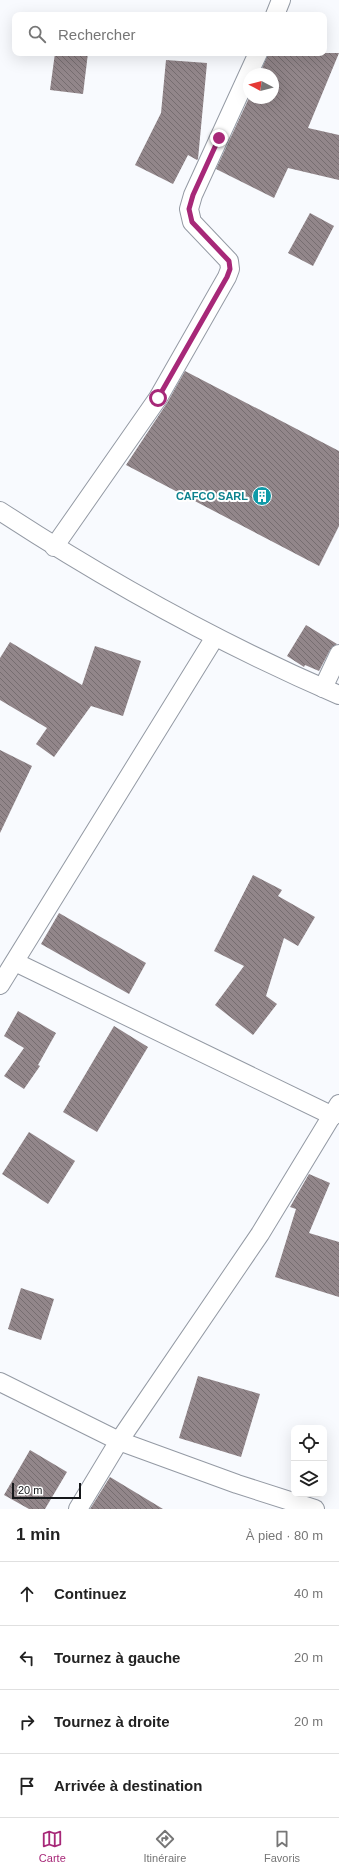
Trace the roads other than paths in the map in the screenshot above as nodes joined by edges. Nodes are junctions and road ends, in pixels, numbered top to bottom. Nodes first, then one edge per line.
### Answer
1 (281, 0) edge
2 (276, 12) edge
3 (257, 56) edge
4 (0, 511) edge
5 (54, 547) junction
6 (214, 637) junction
7 (339, 654) edge
8 (331, 691) edge
9 (14, 962) junction
10 (0, 984) edge
11 (336, 1110) edge
12 (0, 1382) edge
13 (119, 1441) junction
14 (78, 1509) edge
15 (315, 1509) edge

1 - 2 street
3 - 5 street
4 - 5 street
5 - 6 street
6 - 8 street
6 - 9 street
7 - 8 street
9 - 10 street
9 - 11 street
11 - 13 street
12 - 13 street
13 - 14 street
13 - 15 street

